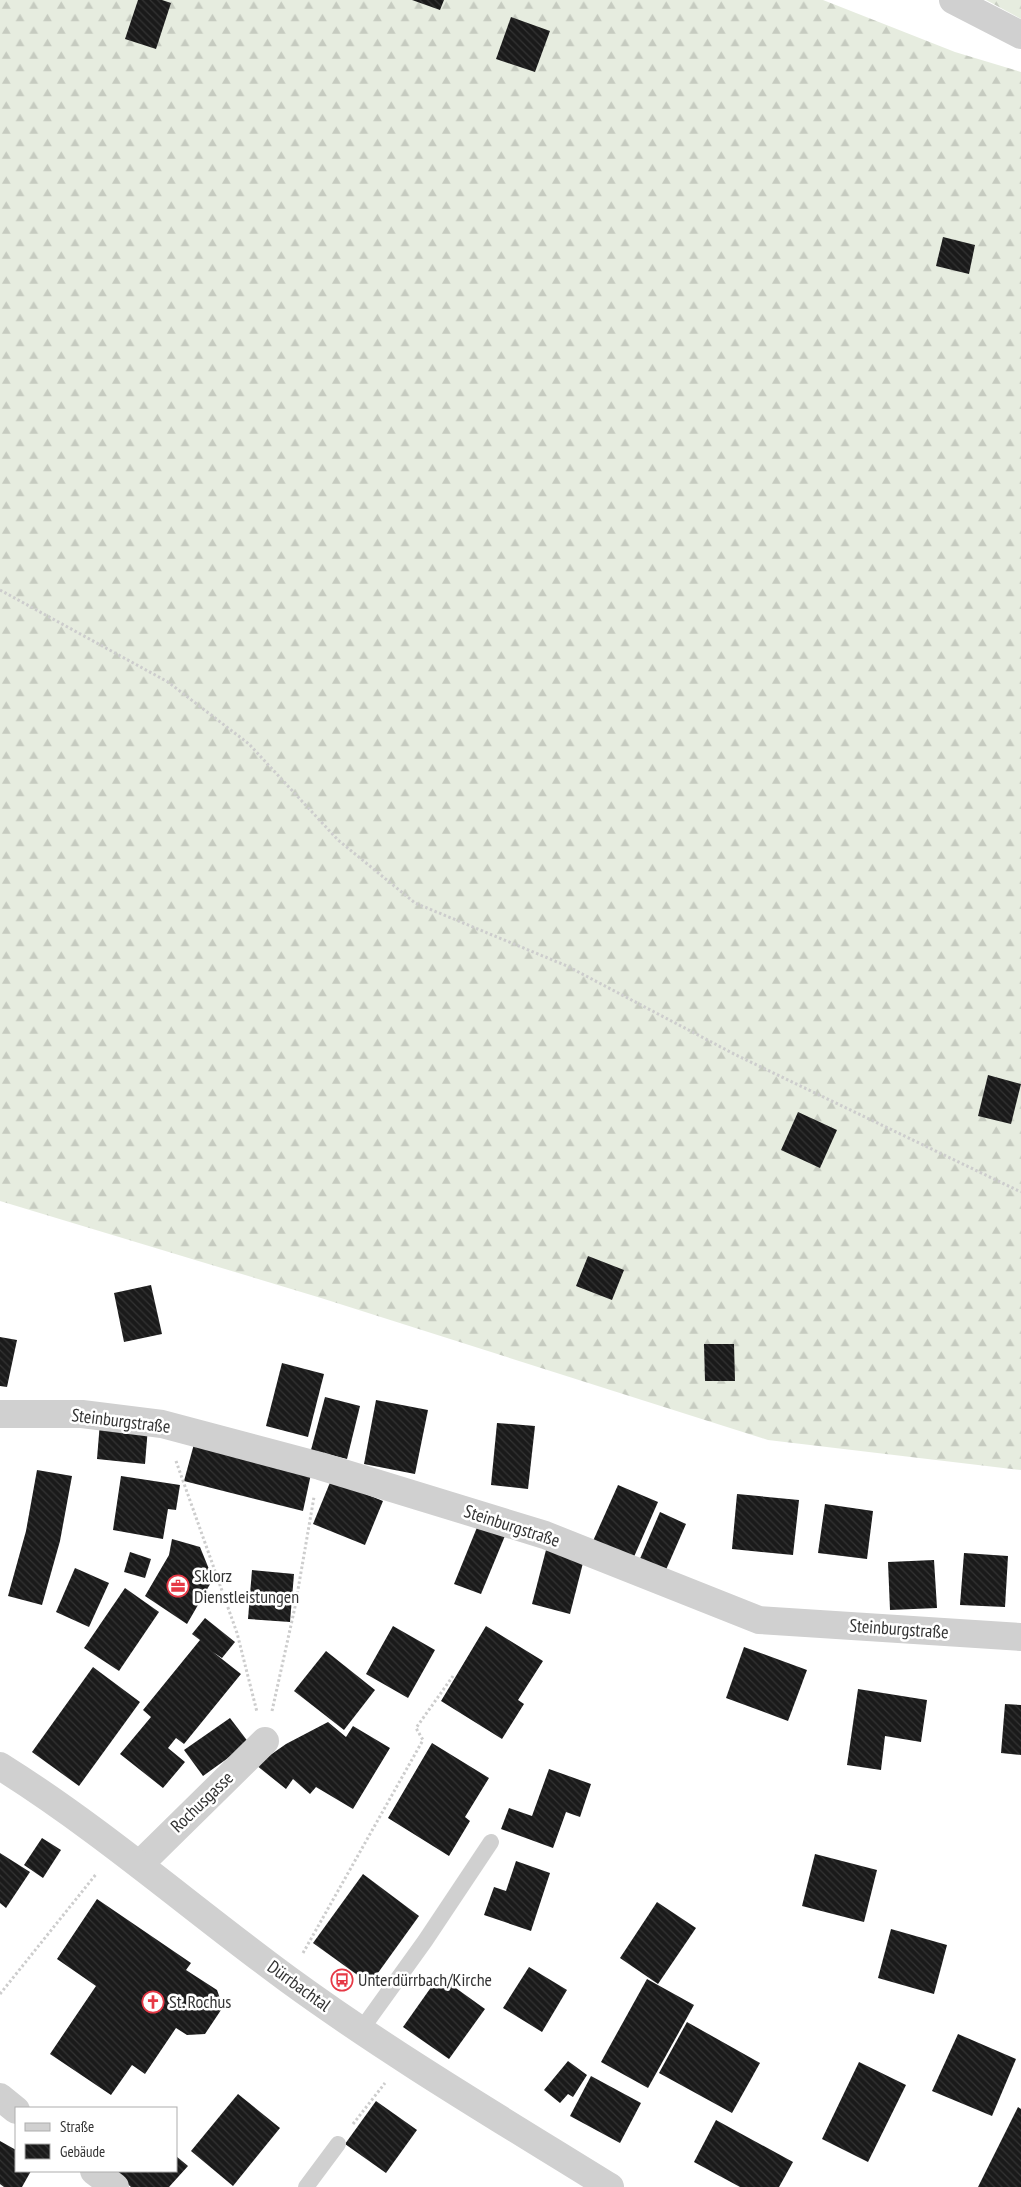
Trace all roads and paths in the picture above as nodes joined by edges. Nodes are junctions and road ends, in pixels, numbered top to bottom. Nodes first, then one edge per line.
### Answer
1 (953, 0) edge
2 (1021, 35) edge
3 (0, 590) edge
4 (1021, 1192) edge
5 (0, 1414) edge
6 (320, 1466) junction
7 (186, 1488) dead end
8 (1021, 1636) edge
9 (453, 1676) dead end
10 (265, 1741) junction
11 (0, 1766) edge
12 (491, 1842) dead end
13 (114, 1845) junction
14 (140, 1864) junction
15 (288, 1979) junction
16 (0, 1994) edge
17 (361, 2030) junction
18 (403, 2060) junction
19 (0, 2097) edge
20 (15, 2109) edge
21 (338, 2144) joint
22 (95, 2172) edge
23 (115, 2187) edge
24 (306, 2187) edge
25 (610, 2187) edge

1 - 2 street
3 - 4 path
5 - 6 street, Steinburgstraße
6 - 8 street, Steinburgstraße
6 - 10 path
7 - 10 path
9 - 15 path
10 - 14 street, Rochusgasse
11 - 13 street, Dürrbachtal
12 - 17 lane
13 - 14 street, Dürrbachtal
13 - 16 path
14 - 15 street, Dürrbachtal
15 - 17 street, Dürrbachtal
17 - 18 street, Dürrbachtal
18 - 21 path
18 - 25 street, Dürrbachtal
19 - 20 street
21 - 24 lane
22 - 23 street

